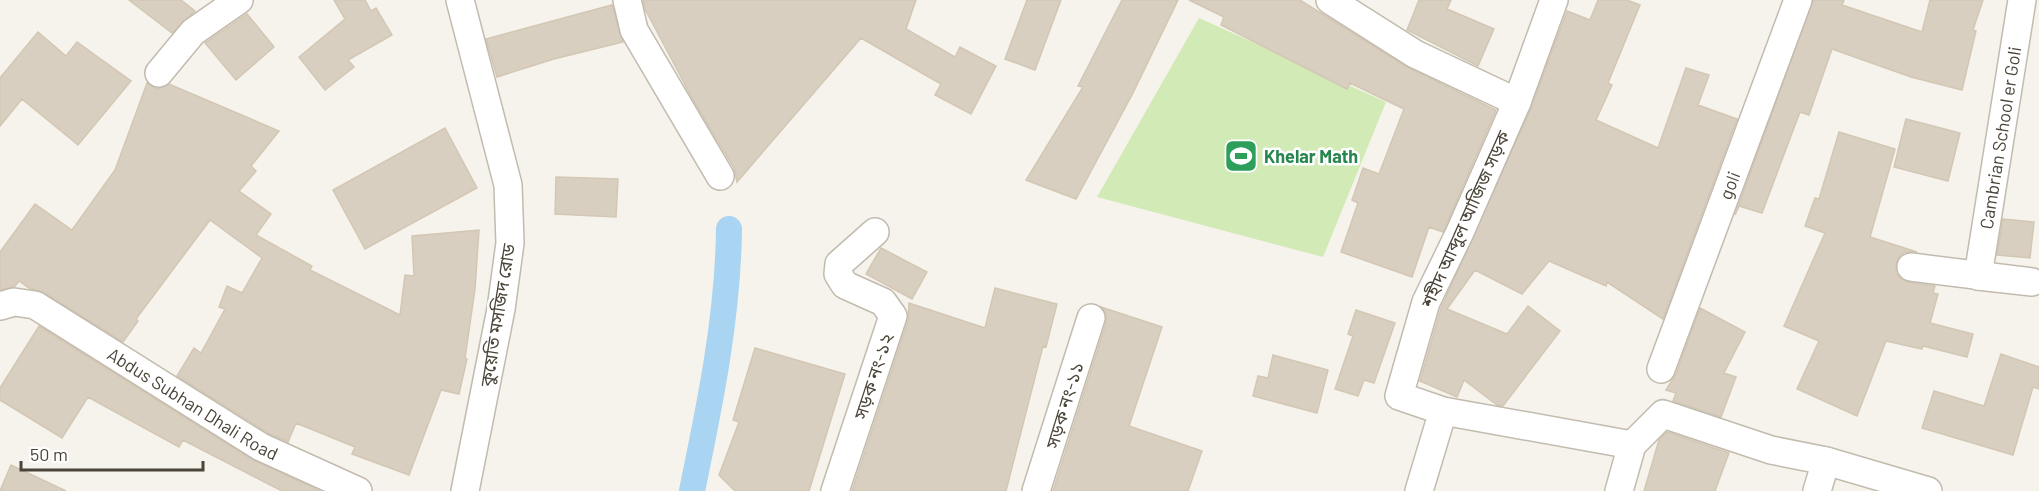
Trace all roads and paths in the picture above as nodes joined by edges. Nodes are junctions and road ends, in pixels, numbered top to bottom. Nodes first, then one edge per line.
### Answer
1 (239, 0) edge
2 (460, 0) edge
3 (627, 0) edge
4 (1330, 0) edge
5 (1554, 0) edge
6 (1798, 0) edge
7 (2022, 0) edge
8 (159, 73) dead end
9 (1517, 102) junction
10 (720, 176) dead end
11 (875, 232) dead end
12 (1911, 267) dead end
13 (0, 306) edge
14 (1091, 318) dead end
15 (1661, 369) dead end
16 (1443, 411) junction
17 (1632, 445) junction
18 (1826, 462) junction
19 (358, 491) edge
20 (465, 491) edge
21 (835, 491) edge
22 (1036, 491) edge
23 (1419, 491) edge
24 (1619, 491) edge
25 (1817, 491) edge
26 (1928, 491) edge

1 - 8 street
2 - 20 street, কুয়েতি মসজিদ রোড
3 - 10 street
4 - 9 street
5 - 9 street, শহীদ আব্দুল আজিজ সড়ক
6 - 15 street, goli
7 - 12 street, Cambrian School er Goli
9 - 16 street, শহীদ আব্দুল আজিজ সড়ক
11 - 21 street, সড়ক নং-১২
13 - 19 street, Abdus Subhan Dhali Road
14 - 22 street, সড়ক নং-১১
16 - 17 street
16 - 23 street
17 - 18 street
17 - 24 street
18 - 25 street
18 - 26 street

